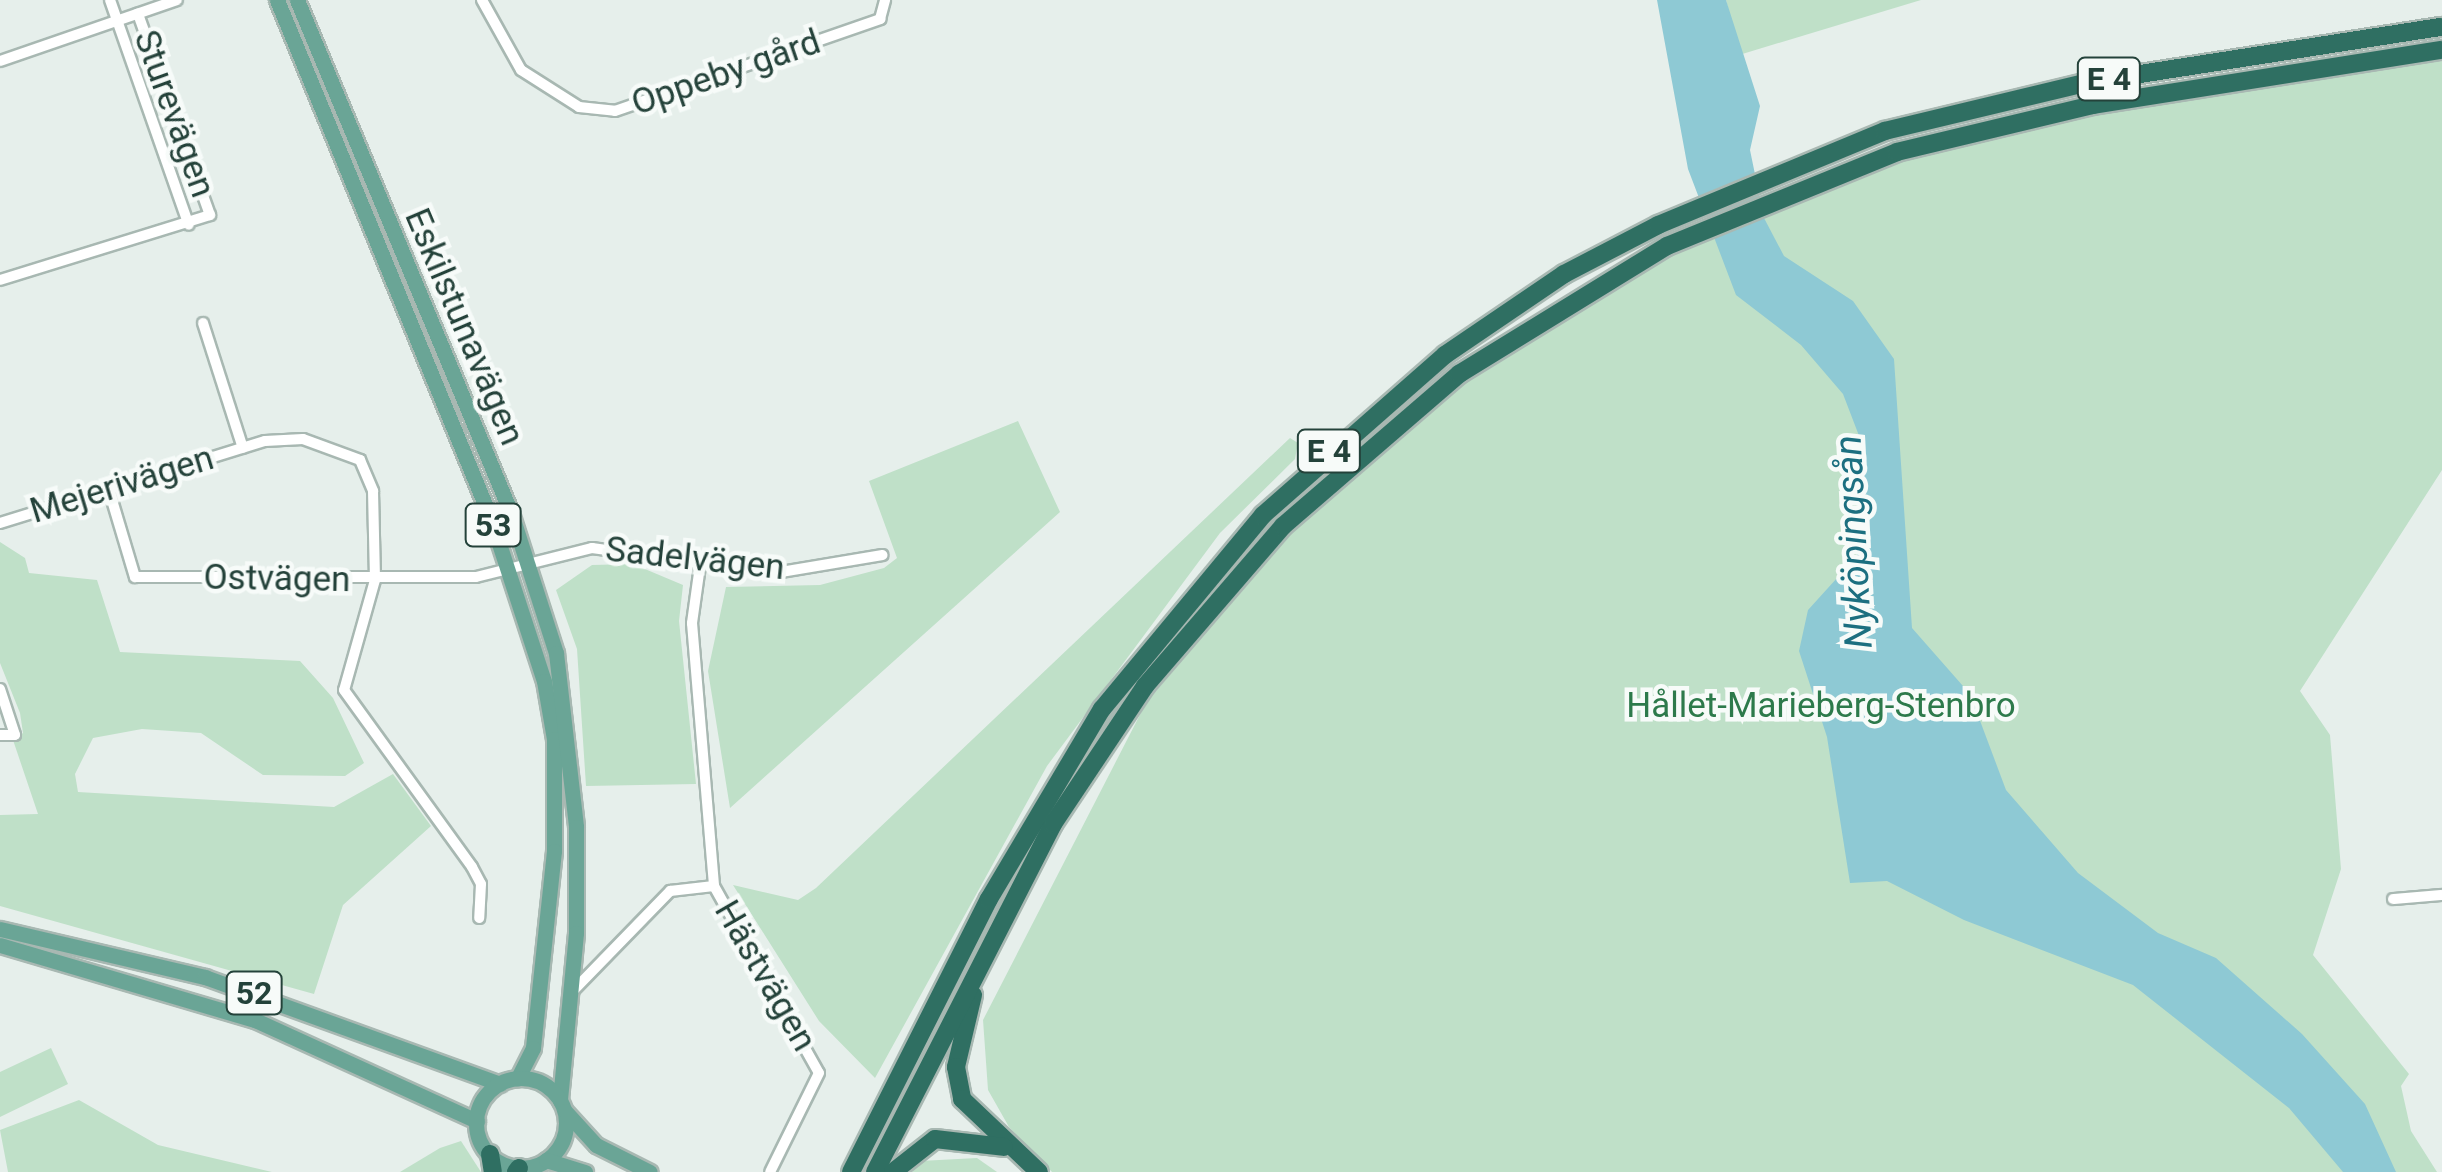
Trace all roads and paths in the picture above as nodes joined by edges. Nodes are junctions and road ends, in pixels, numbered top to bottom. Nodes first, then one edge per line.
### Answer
1 (110, 0) edge
2 (177, 0) edge
3 (278, 0) edge
4 (297, 0) edge
5 (482, 0) edge
6 (885, 0) edge
7 (138, 14) junction
8 (117, 21) junction
9 (2442, 27) edge
10 (2442, 50) edge
11 (0, 60) edge
12 (188, 225) junction
13 (0, 280) edge
14 (203, 322) dead end
15 (243, 448) junction
16 (109, 490) junction
17 (0, 523) edge
18 (882, 554) dead end
19 (529, 563) junction
20 (700, 566) junction
21 (509, 570) junction
22 (375, 580) junction
23 (0, 689) edge
24 (0, 735) edge
25 (714, 886) junction
26 (2442, 895) edge
27 (2394, 899) dead end
28 (480, 918) dead end
29 (0, 928) edge
30 (0, 945) edge
31 (984, 955) junction
32 (570, 995) junction
33 (518, 1078) junction
34 (500, 1084) junction
35 (562, 1105) junction
36 (477, 1121) junction
37 (1011, 1150) junction
38 (546, 1160) junction
39 (491, 1163) edge
40 (517, 1170) edge
41 (585, 1172) edge
42 (650, 1172) edge
43 (770, 1172) edge
44 (851, 1172) edge
45 (875, 1172) edge
46 (893, 1172) edge
47 (1039, 1172) edge

1 - 8 street, Sturevägen
2 - 7 street
3 - 21 main road, Eskilstunavägen / 53
4 - 19 main road, Eskilstunavägen / 53
5 - 6 street, Oppeby gård
7 - 8 street
7 - 12 street, Sturevägen
8 - 11 street
8 - 12 street, Sturevägen
9 - 44 highway, E 4
10 - 31 highway, E 4
12 - 13 street
14 - 15 street, Mejerivägen
15 - 16 street, Mejerivägen
15 - 22 street, Mejerivägen
16 - 17 street, Mejerivägen
16 - 22 street, Ostvägen
18 - 20 street, Sadelvägen
19 - 20 street, Sadelvägen
19 - 21 street, Sadelvägen
19 - 32 main road, Eskilstunavägen / 53
20 - 25 street, Hästvägen
21 - 22 street, Ostvägen
21 - 33 main road, Eskilstunavägen / 53
22 - 28 street, Mejerivägen
23 - 24 street
25 - 32 street, Hästvägen
25 - 43 street, Hästvägen
26 - 27 street
29 - 34 main road, 52
30 - 36 main road, 52
31 - 37 highway
31 - 45 highway, E 4
32 - 35 main road, Eskilstunavägen / 53
33 - 34 main road
33 - 35 main road
34 - 36 main road
35 - 38 main road
35 - 42 main road
36 - 39 main road
37 - 46 highway
37 - 47 highway
38 - 40 main road
38 - 41 main road
39 - 40 main road

